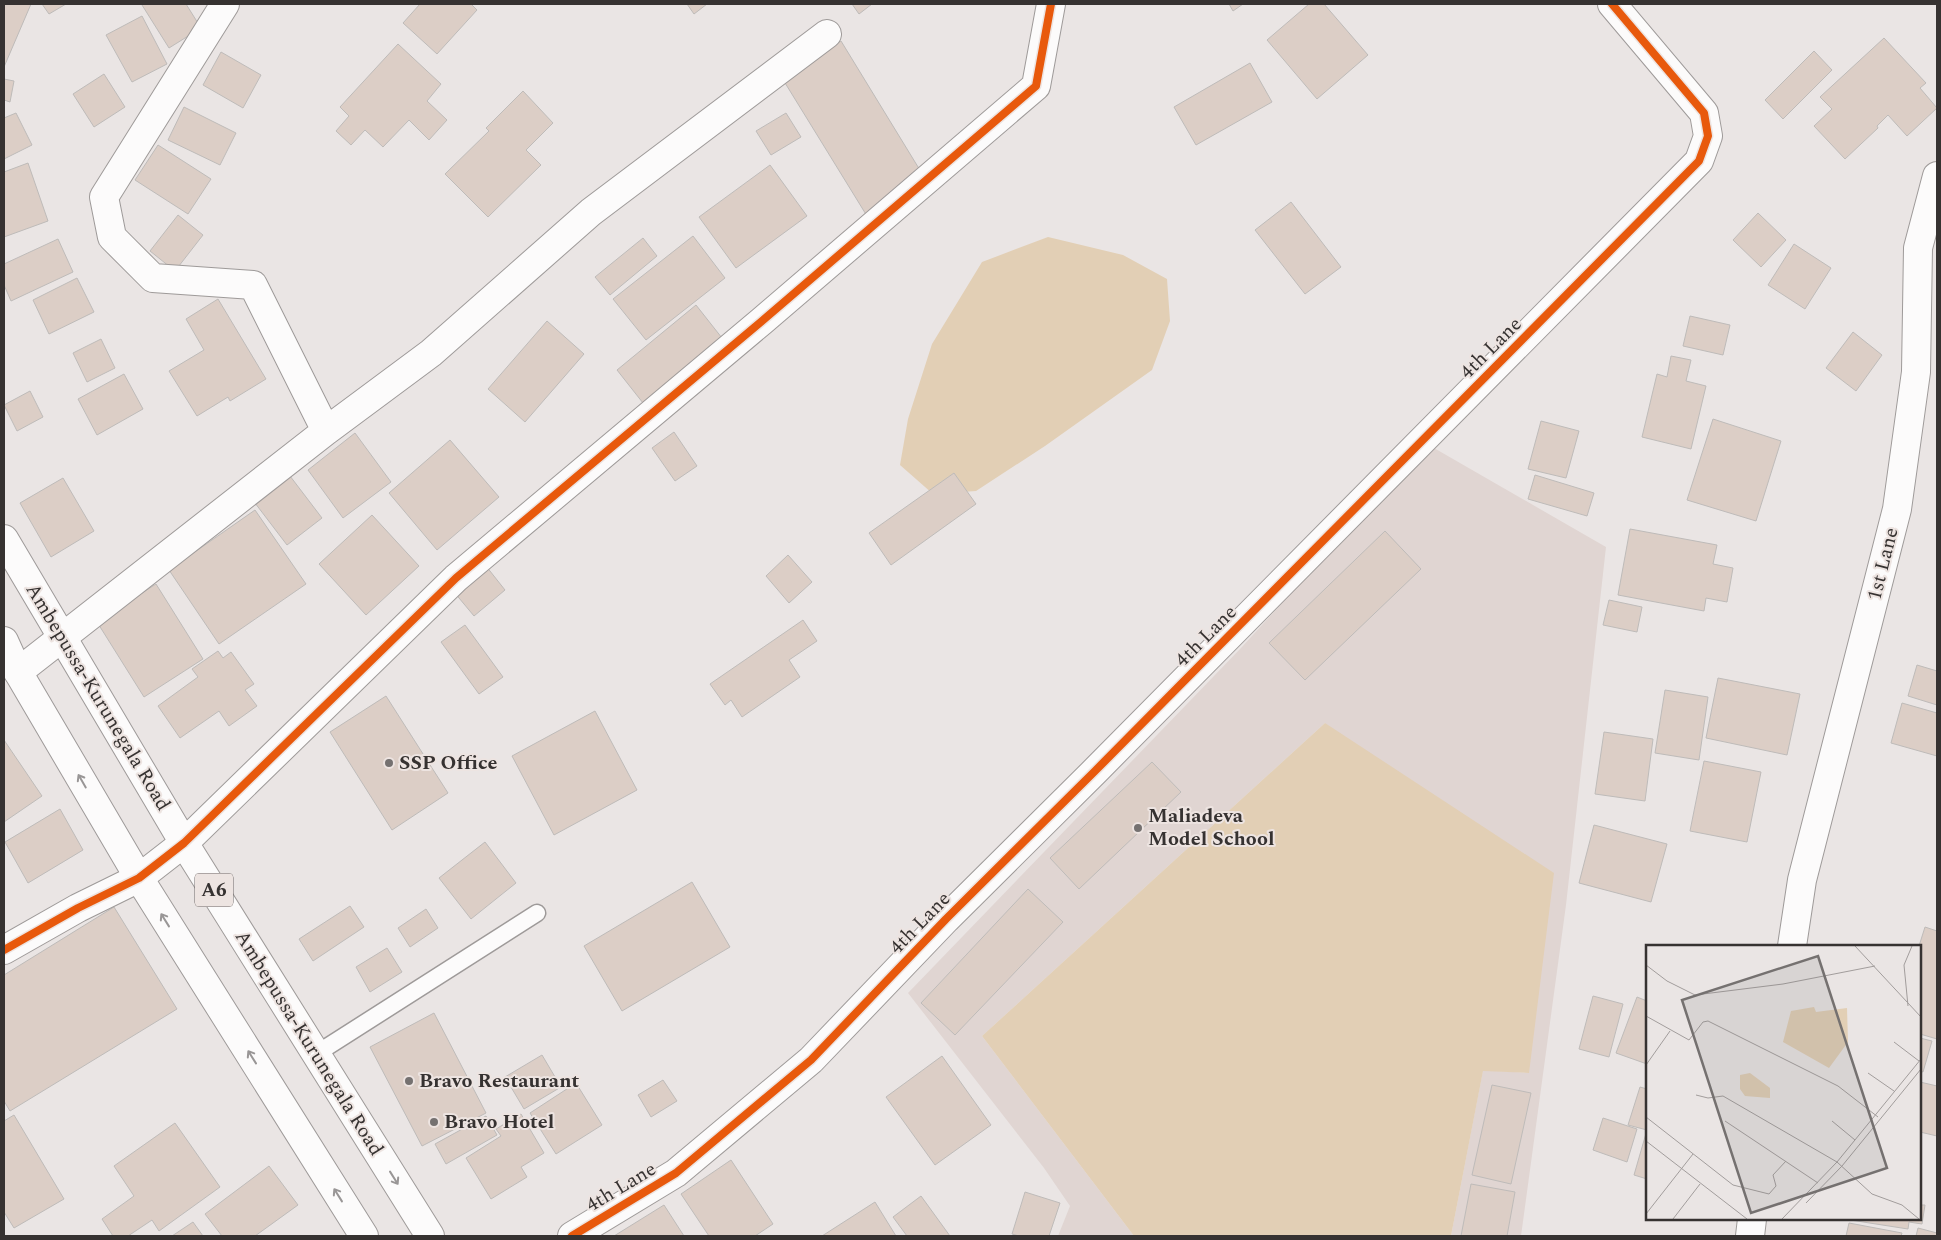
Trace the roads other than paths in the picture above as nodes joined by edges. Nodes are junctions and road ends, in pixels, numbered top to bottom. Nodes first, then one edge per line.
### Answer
1 (225, 4) edge
2 (1051, 4) edge
3 (1612, 4) edge
4 (827, 34) dead end
5 (1937, 176) edge
6 (326, 431) junction
7 (4, 539) edge
8 (64, 638) junction
9 (4, 641) edge
10 (18, 672) junction
11 (184, 843) junction
12 (139, 878) junction
13 (537, 913) dead end
14 (1792, 945) edge
15 (4, 950) edge
16 (316, 1054) junction
17 (1752, 1220) edge
18 (364, 1236) edge
19 (430, 1236) edge
20 (572, 1236) edge
21 (1750, 1236) edge

1 - 6 main road
2 - 11 main road
3 - 20 main road, 4th Lane
4 - 6 main road
5 - 14 main road, 1st Lane
6 - 8 main road
7 - 8 main road, Ambepussa-Kurunegala Road / A6
8 - 10 main road
8 - 11 main road, Ambepussa-Kurunegala Road / A6
9 - 10 main road
12 -> 10 main road
11 - 12 main road
11 - 16 main road, Ambepussa-Kurunegala Road / A6
12 - 15 main road
18 -> 12 main road
13 - 16 lane
16 -> 19 main road, Ambepussa-Kurunegala Road / A6
17 - 21 main road

